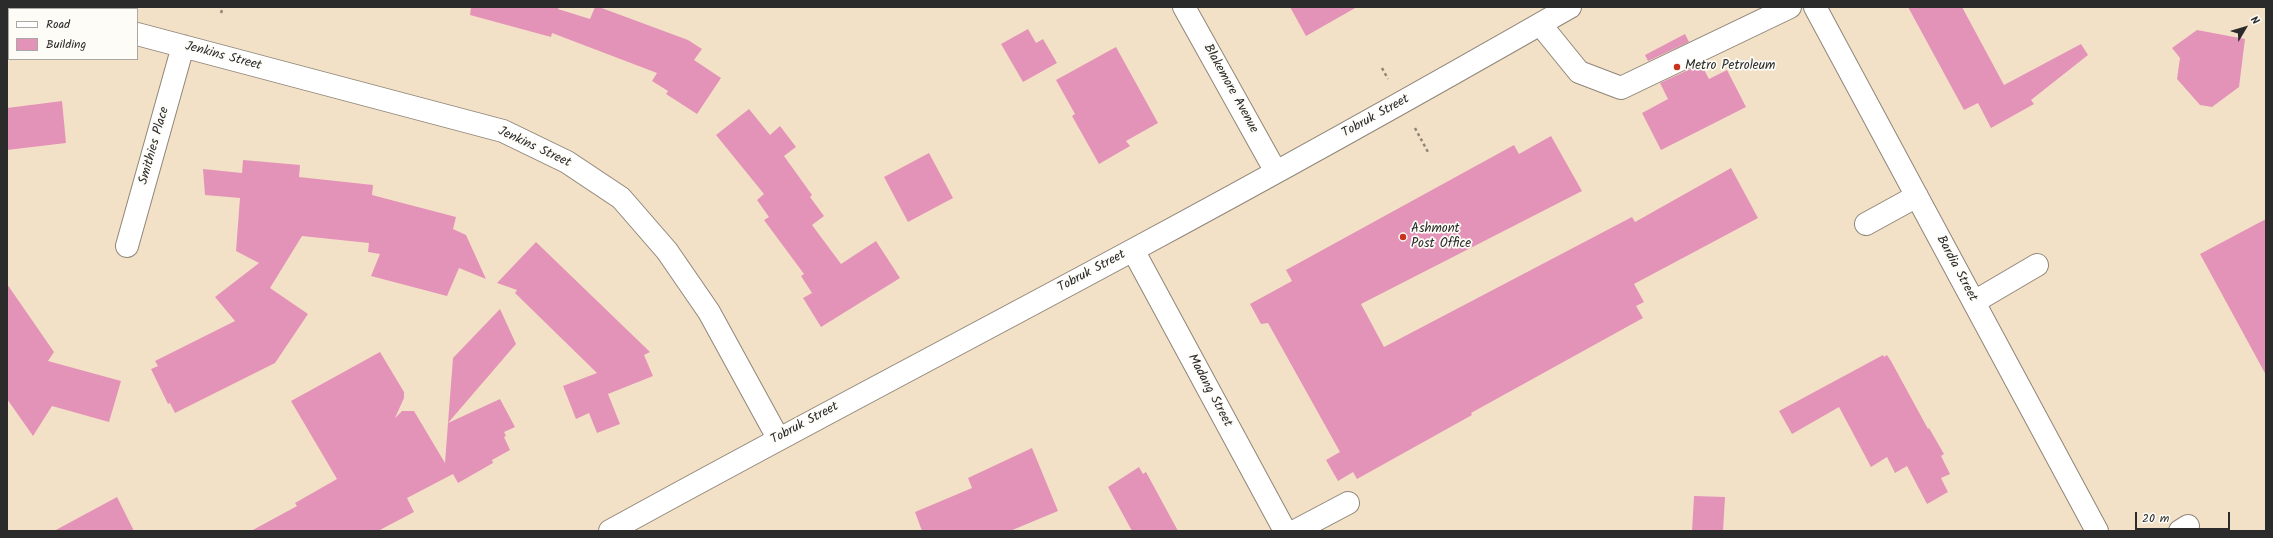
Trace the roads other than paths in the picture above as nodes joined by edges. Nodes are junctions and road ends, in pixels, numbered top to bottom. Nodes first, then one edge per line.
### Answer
1 (1184, 7) edge
2 (1570, 7) edge
3 (1790, 7) edge
4 (1815, 7) edge
5 (1540, 24) junction
6 (138, 34) edge
7 (183, 46) junction
8 (1276, 172) junction
9 (1916, 196) junction
10 (1866, 224) dead end
11 (127, 246) dead end
12 (1133, 250) junction
13 (2037, 265) dead end
14 (1974, 302) junction
15 (778, 438) junction
16 (1348, 503) dead end
17 (610, 531) edge
18 (1285, 531) edge
19 (1295, 531) edge
20 (2097, 531) edge

1 - 8 street, Blakemore Avenue
2 - 5 street, Tobruk Street
3 - 5 street
4 - 9 street, Bardia Street
5 - 8 street, Tobruk Street
6 - 7 street, Jenkins Street
7 - 11 street, Smithies Place
7 - 15 street, Jenkins Street
8 - 12 street, Tobruk Street
9 - 10 street
9 - 14 street, Bardia Street
12 - 15 street, Tobruk Street
12 - 18 street, Madang Street
13 - 14 street
14 - 20 street, Bardia Street
15 - 17 street, Tobruk Street
16 - 19 street

